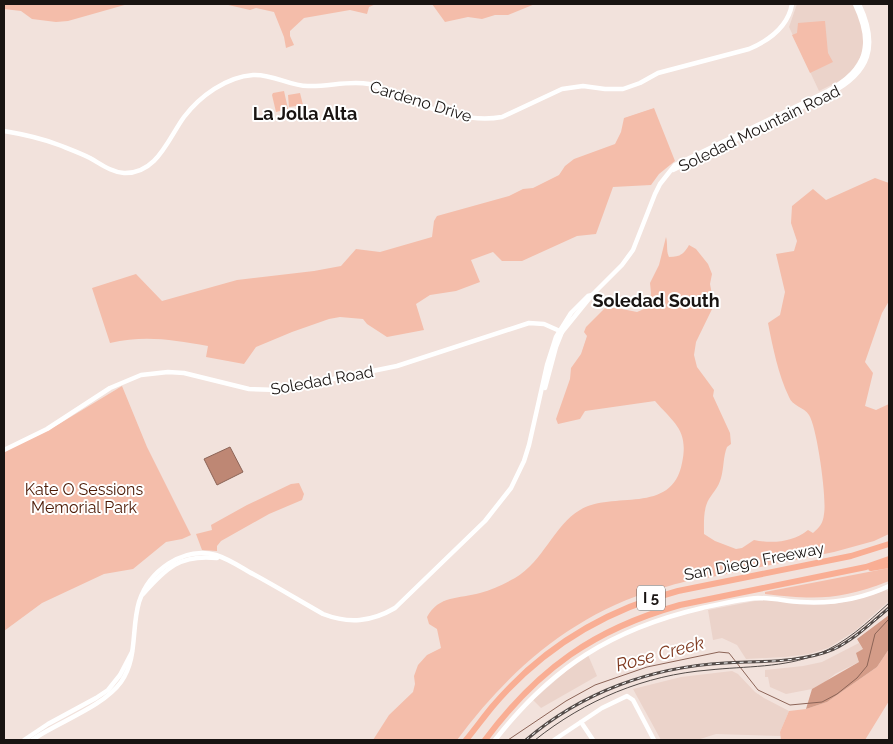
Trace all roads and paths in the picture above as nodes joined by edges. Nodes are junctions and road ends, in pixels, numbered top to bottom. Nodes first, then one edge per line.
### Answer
1 (792, 4) edge
2 (855, 4) edge
3 (860, 4) edge
4 (4, 131) edge
5 (672, 171) junction
6 (561, 331) junction
7 (4, 450) edge
8 (889, 544) edge
9 (889, 559) edge
10 (228, 560) junction
11 (889, 564) edge
12 (849, 570) junction
13 (889, 586) edge
14 (142, 595) junction
15 (132, 652) junction
16 (581, 722) junction
17 (24, 740) edge
18 (32, 740) edge
19 (466, 740) edge
20 (485, 740) edge
21 (495, 740) edge
22 (554, 740) edge
23 (593, 740) edge
24 (654, 740) edge

1 - 4 street, Cardeno Drive
2 - 5 street, Soledad Mountain Road
3 - 5 street, Soledad Mountain Road
5 - 6 street, Soledad Mountain Road
6 - 7 street, Soledad Road
6 - 10 street, Soledad Mountain Road
8 - 19 highway, San Diego Freeway / I 5
9 - 12 highway, San Diego Freeway / I 5
10 - 14 street
10 - 14 street, Soledad Mountain Road
11 - 12 highway
12 - 20 highway, San Diego Freeway / I 5
13 - 21 street
14 - 15 street, Soledad Mountain Road
15 - 17 street, Soledad Mountain Road
15 - 18 street, Soledad Mountain Road
16 - 22 street
16 - 23 street
16 - 24 street

